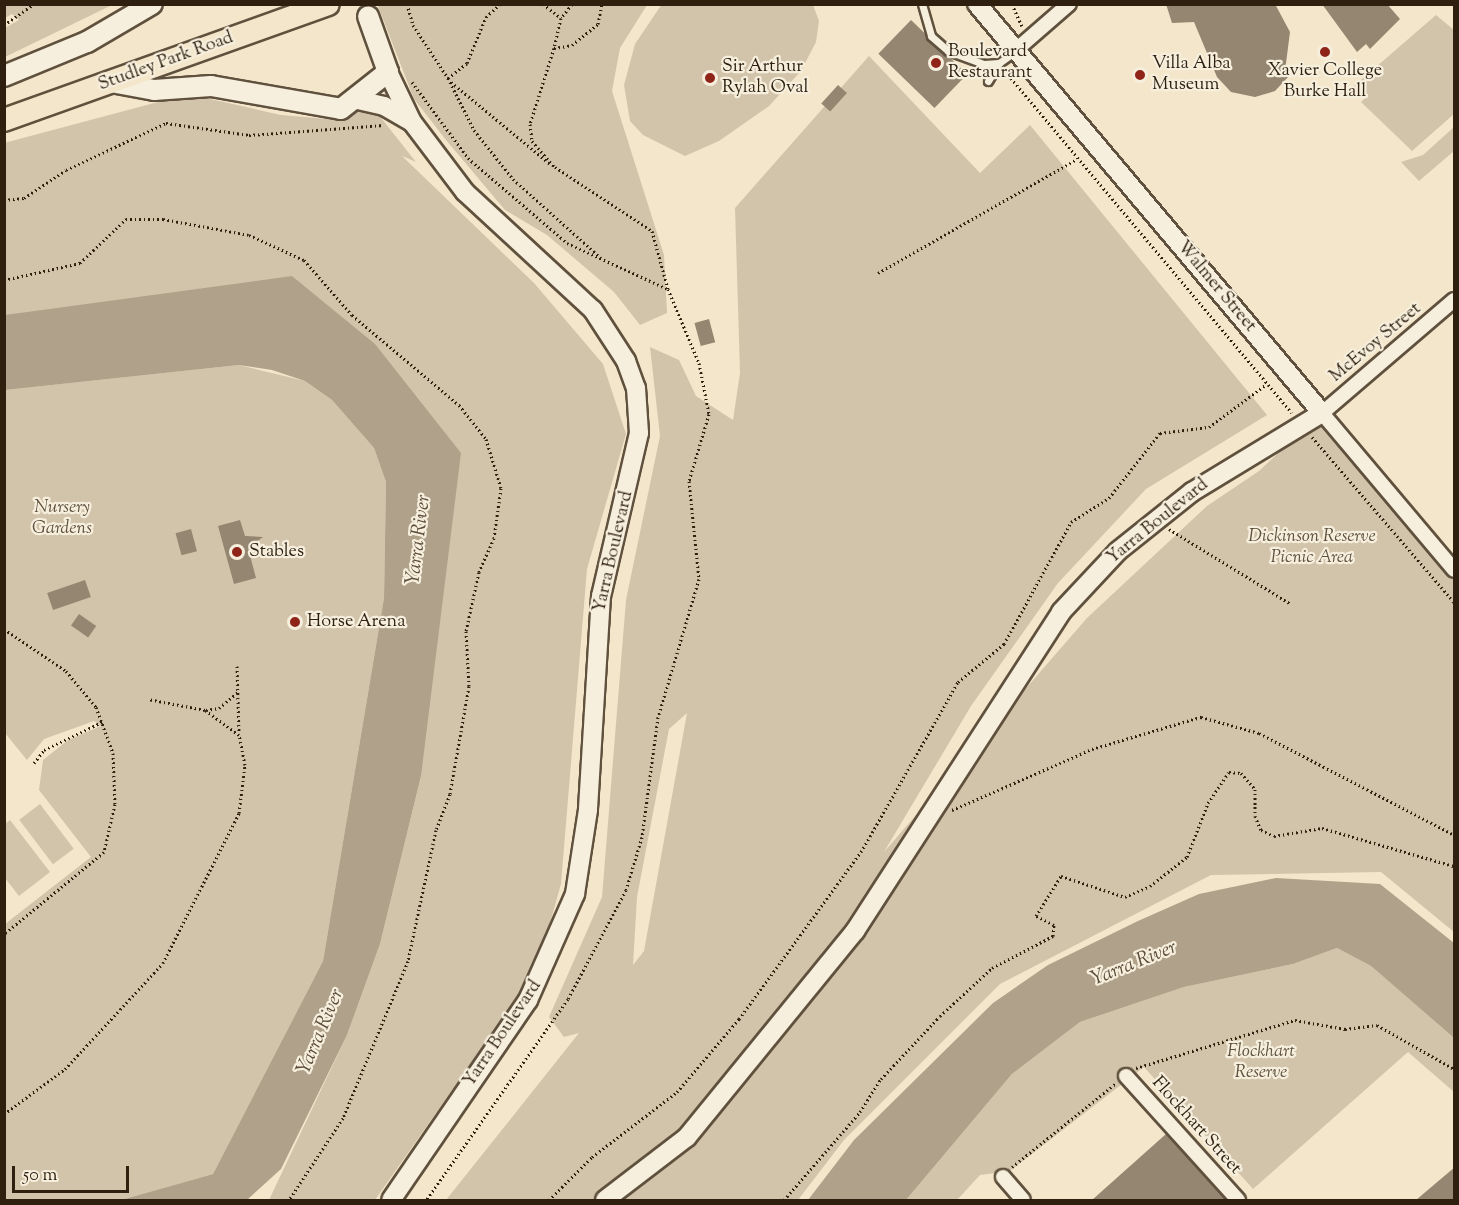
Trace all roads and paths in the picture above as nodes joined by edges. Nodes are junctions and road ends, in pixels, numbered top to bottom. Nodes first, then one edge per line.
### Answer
1 (34, 4) edge
2 (153, 4) edge
3 (328, 4) edge
4 (407, 4) edge
5 (500, 4) edge
6 (543, 4) edge
7 (573, 4) edge
8 (602, 4) edge
9 (922, 4) edge
10 (977, 4) edge
11 (1012, 4) edge
12 (1069, 4) edge
13 (368, 16) dead end
14 (561, 18) junction
15 (4, 26) edge
16 (1030, 38) junction
17 (554, 48) junction
18 (1016, 50) junction
19 (999, 63) junction
20 (388, 72) junction
21 (4, 76) edge
22 (448, 78) junction
23 (988, 81) dead end
24 (111, 82) junction
25 (358, 100) junction
26 (4, 120) edge
27 (412, 123) junction
28 (1075, 160) junction
29 (555, 167) junction
30 (4, 200) edge
31 (605, 261) dead end
32 (878, 273) dead end
33 (4, 280) edge
34 (668, 289) dead end
35 (1455, 300) edge
36 (1267, 384) junction
37 (1322, 413) junction
38 (1303, 427) junction
39 (1155, 520) junction
40 (1455, 570) edge
41 (1455, 602) edge
42 (1291, 604) dead end
43 (4, 629) edge
44 (237, 666) dead end
45 (238, 692) junction
46 (148, 699) dead end
47 (205, 710) junction
48 (104, 721) junction
49 (239, 735) junction
50 (34, 763) dead end
51 (950, 811) dead end
52 (1455, 835) edge
53 (1455, 866) edge
54 (4, 934) edge
55 (1455, 1069) edge
56 (1126, 1076) junction
57 (4, 1114) edge
58 (1003, 1178) joint
59 (289, 1200) edge
60 (391, 1200) edge
61 (549, 1200) edge
62 (605, 1200) edge
63 (784, 1200) edge
64 (1023, 1200) edge
65 (1238, 1200) edge

1 - 15 path
2 - 21 main road
3 - 24 main road, Studley Park Road
4 - 22 path
5 - 22 path
6 - 14 path
7 - 14 path
8 - 17 path
9 - 19 lane
10 - 18 street, Walmer Street
11 - 16 path
12 - 16 street
13 - 20 main road, Yarra Boulevard
14 - 17 path
16 - 18 street
17 - 29 path
18 - 19 lane
18 - 37 street, Walmer Street
19 - 23 lane
19 - 28 path
20 - 25 main road
20 - 27 street, Yarra Boulevard
22 - 29 path
22 - 31 path
24 - 25 main road
24 - 26 main road, Studley Park Road
25 - 27 street
27 - 30 path
27 - 60 street, Yarra Boulevard
28 - 32 path
28 - 36 path
29 - 34 path
33 - 59 path
35 - 37 street, McEvoy Street
36 - 38 path
36 - 61 path
37 - 38 street, Yarra Boulevard
37 - 40 street, Walmer Street
38 - 39 street, Yarra Boulevard
38 - 41 path
39 - 42 path
39 - 62 street, Yarra Boulevard
43 - 48 path
44 - 45 path
45 - 47 path
45 - 49 path
46 - 47 path
47 - 49 path
48 - 50 path
48 - 54 path
49 - 57 path
51 - 52 path
53 - 63 path
55 - 56 path
56 - 58 path
56 - 65 street, Flockhart Street
58 - 64 street

